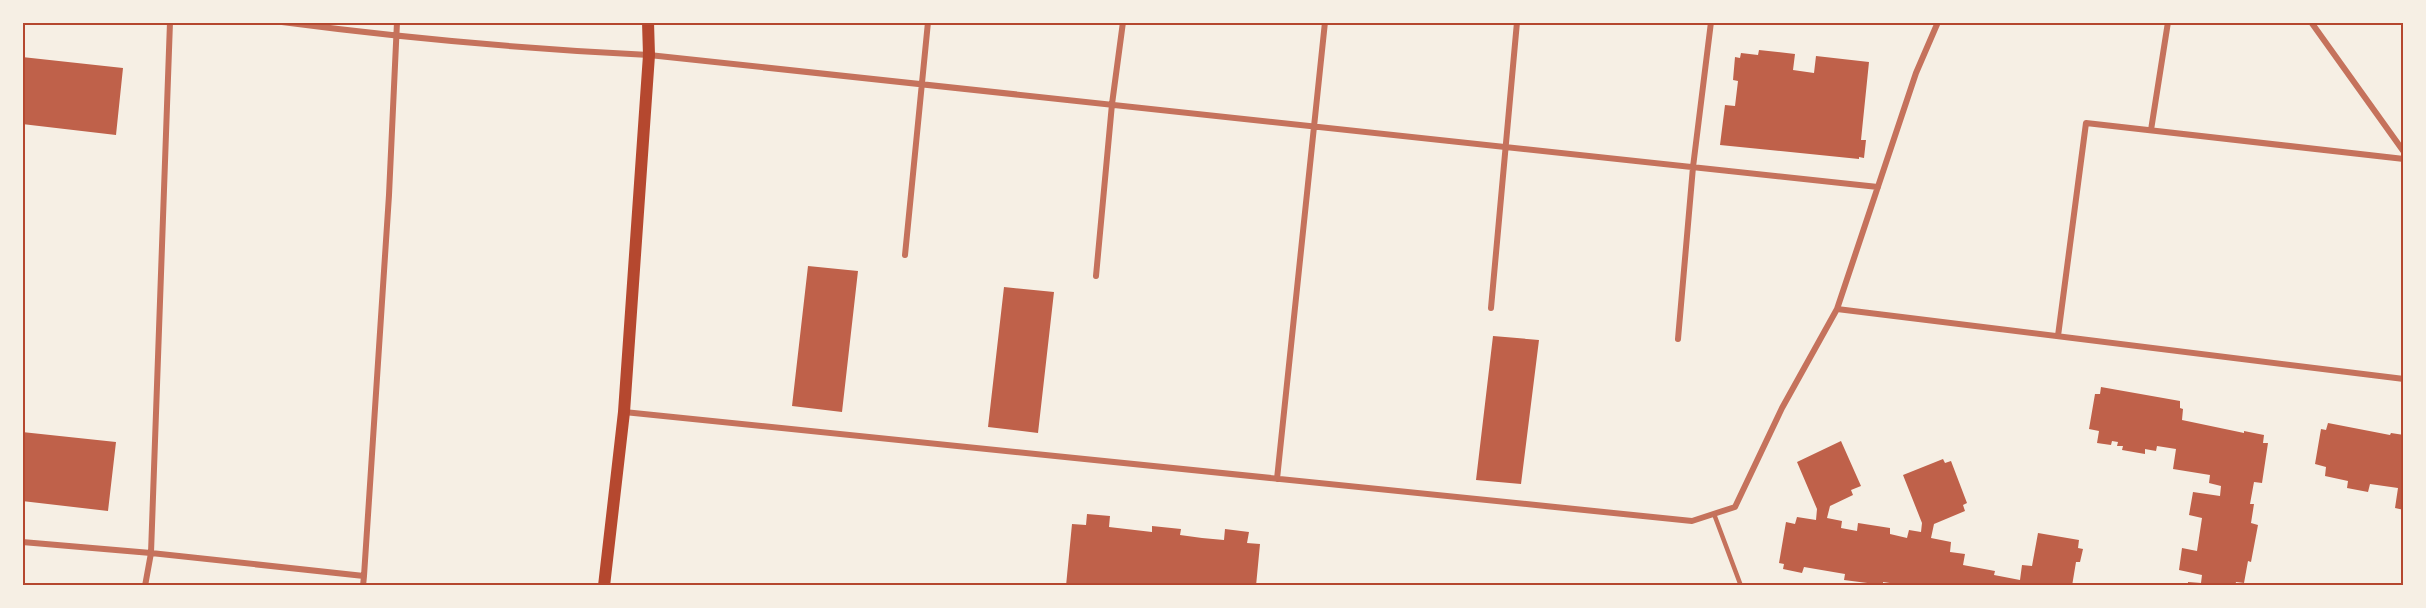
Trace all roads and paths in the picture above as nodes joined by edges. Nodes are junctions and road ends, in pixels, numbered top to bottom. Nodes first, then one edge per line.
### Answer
1 (170, 22) edge
2 (282, 22) edge
3 (397, 22) edge
4 (648, 22) edge
5 (928, 22) edge
6 (1123, 22) edge
7 (1325, 22) edge
8 (1517, 22) edge
9 (1711, 22) edge
10 (1938, 22) edge
11 (2168, 22) edge
12 (2311, 22) edge
13 (397, 37) junction
14 (649, 55) junction
15 (921, 84) junction
16 (1112, 104) junction
17 (1314, 126) junction
18 (2151, 130) junction
19 (1505, 147) junction
20 (2403, 152) edge
21 (2403, 159) edge
22 (1693, 167) junction
23 (1878, 187) junction
24 (905, 255) dead end
25 (1096, 276) dead end
26 (1491, 308) dead end
27 (1836, 309) junction
28 (2058, 336) junction
29 (1678, 339) dead end
30 (2403, 379) edge
31 (624, 412) junction
32 (1277, 479) junction
33 (1714, 514) junction
34 (22, 542) edge
35 (151, 553) junction
36 (364, 576) junction
37 (145, 585) edge
38 (363, 585) edge
39 (604, 585) edge
40 (1741, 585) edge

1 - 35 street
2 - 13 street
3 - 13 street
4 - 14 main road
5 - 15 street
6 - 16 street
7 - 17 street
8 - 19 street
9 - 22 street
10 - 23 street
11 - 18 street
12 - 20 street
13 - 14 street
13 - 36 street
14 - 15 street
14 - 31 main road
15 - 16 street
15 - 24 street
16 - 17 street
16 - 25 street
17 - 19 street
17 - 32 street
18 - 21 street
18 - 28 street
19 - 22 street
19 - 26 street
22 - 23 street
22 - 29 street
23 - 27 street
27 - 28 street
27 - 33 street
28 - 30 street
31 - 32 street
31 - 39 main road
32 - 33 street
33 - 40 lane
34 - 35 street
35 - 36 street
35 - 37 street
36 - 38 street

